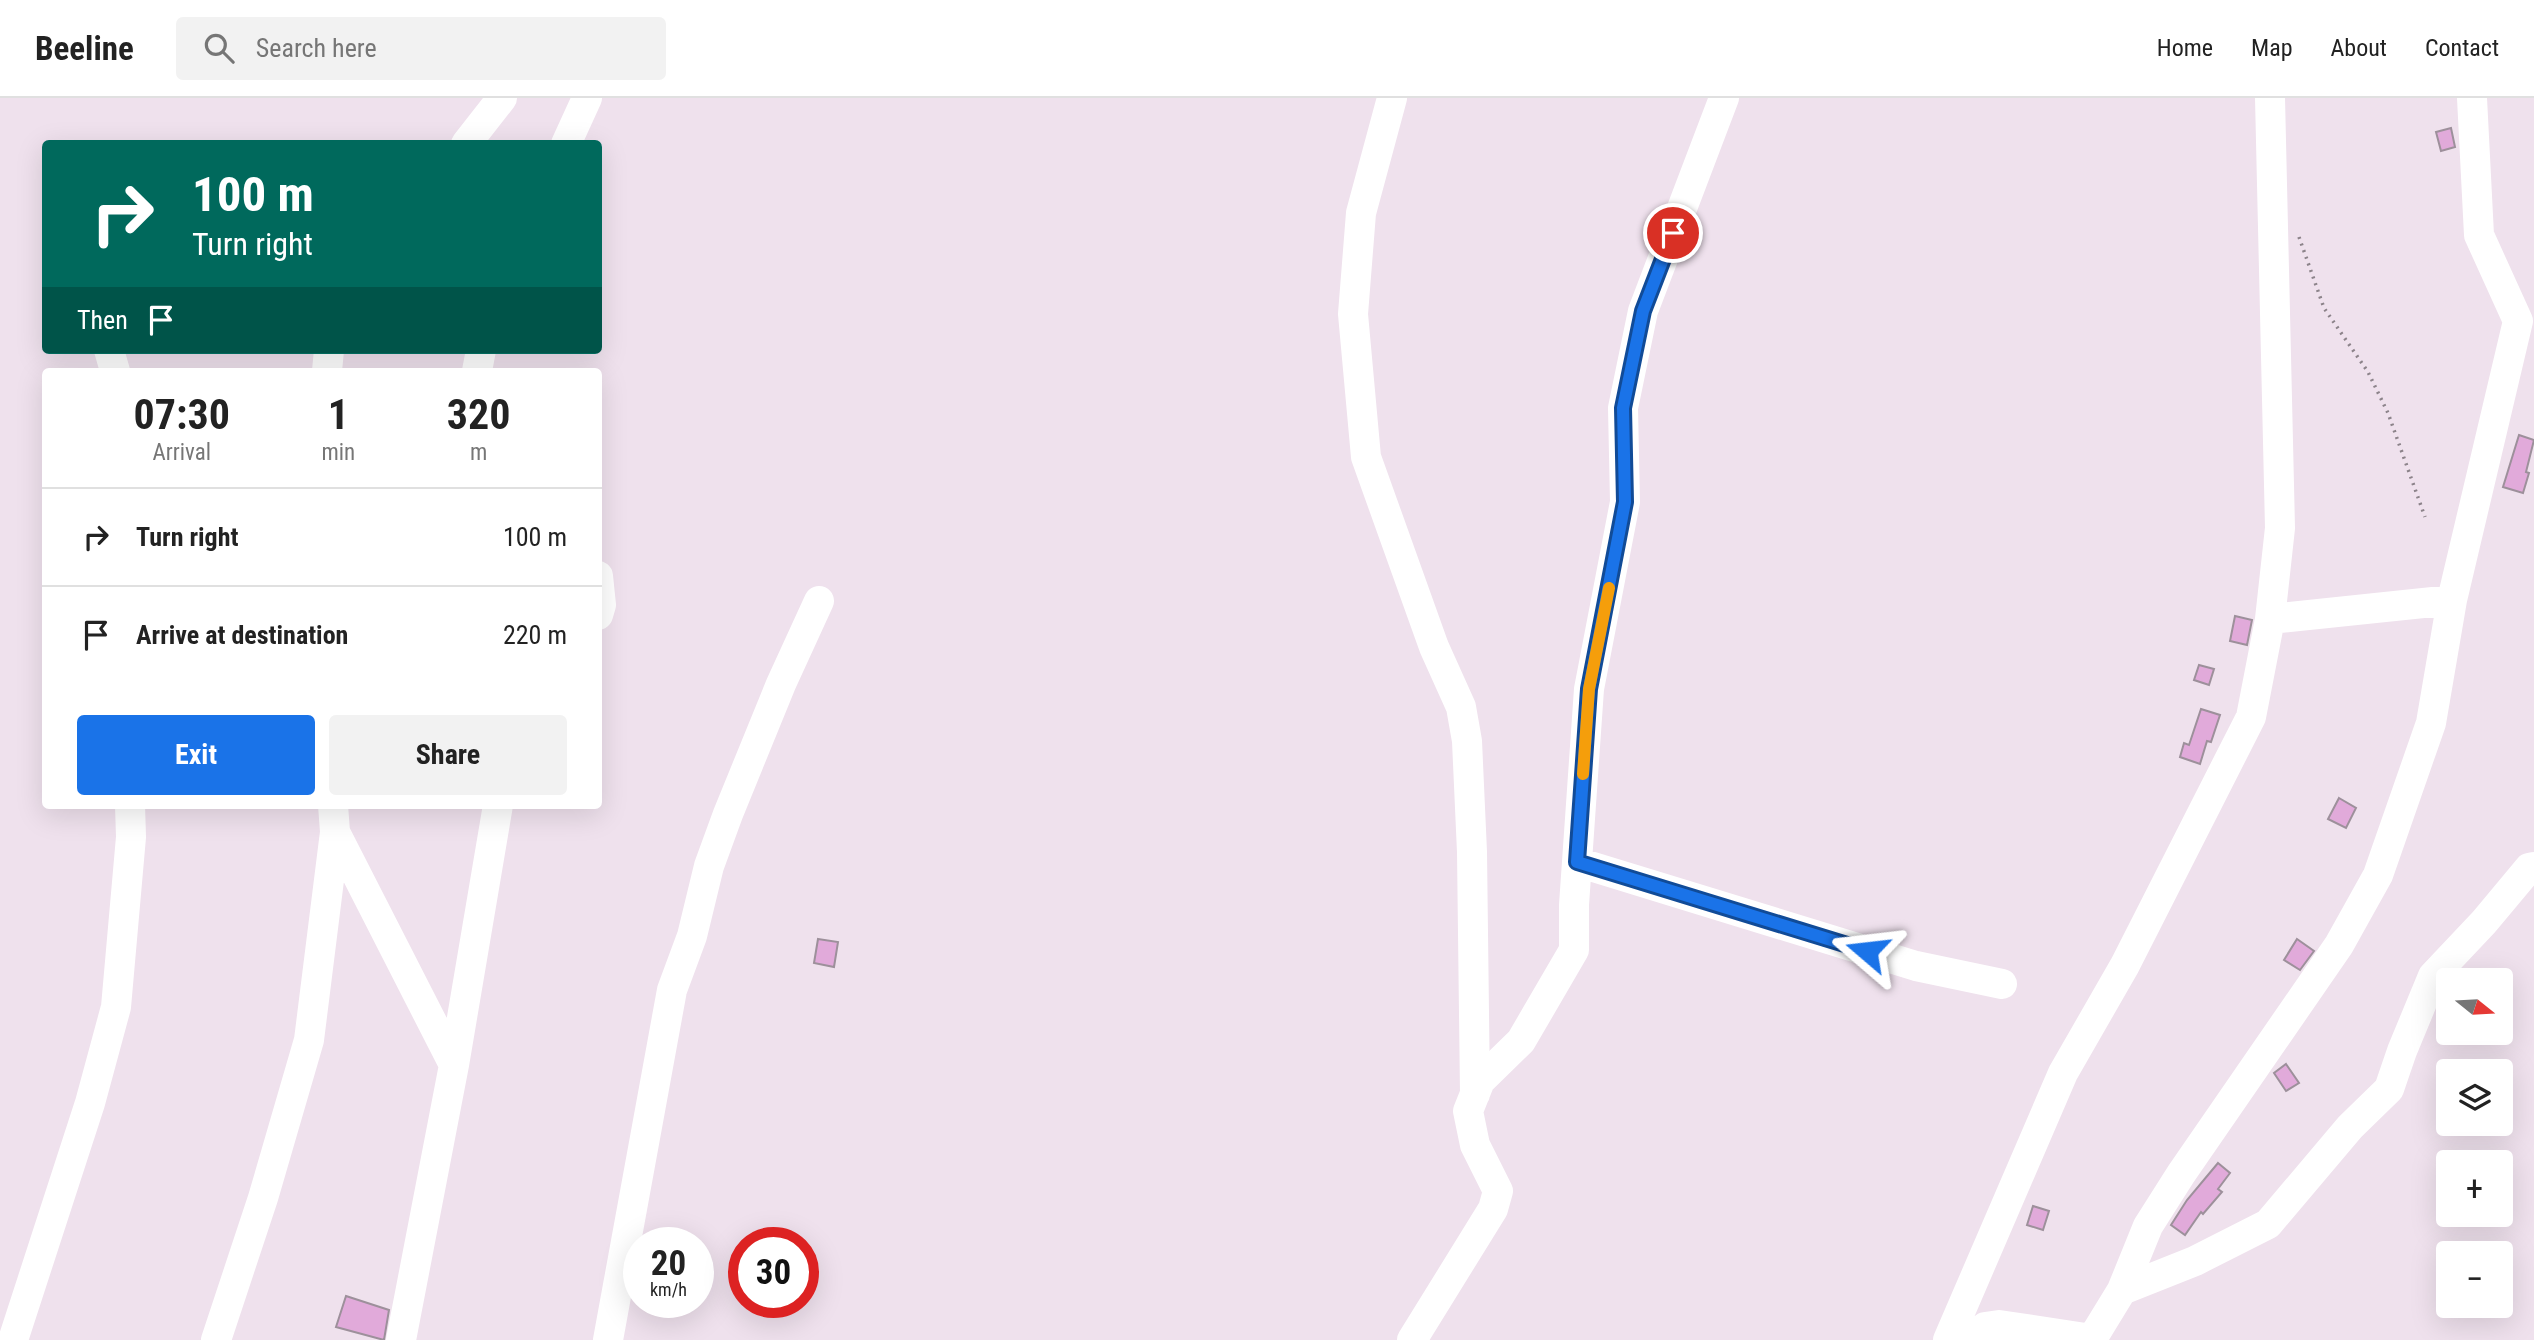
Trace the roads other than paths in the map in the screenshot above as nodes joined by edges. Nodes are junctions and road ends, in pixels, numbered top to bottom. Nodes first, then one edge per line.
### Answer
1 (502, 98) edge
2 (587, 98) edge
3 (1392, 98) edge
4 (1724, 98) edge
5 (2270, 98) edge
6 (2472, 98) edge
7 (469, 140) edge
8 (568, 140) edge
9 (2526, 313) edge
10 (2452, 600) junction
11 (819, 601) dead end
12 (2270, 619) junction
13 (130, 809) edge
14 (497, 809) edge
15 (334, 818) edge
16 (1577, 862) junction
17 (2534, 867) edge
18 (2002, 984) dead end
19 (454, 1065) junction
20 (1475, 1094) junction
21 (2122, 1290) junction
22 (13, 1340) edge
23 (216, 1340) edge
24 (401, 1340) edge
25 (608, 1340) edge
26 (1412, 1340) edge
27 (1948, 1340) edge
28 (1973, 1340) edge
29 (2093, 1340) edge

1 - 7 street
2 - 8 street
3 - 20 street
4 - 16 street
5 - 12 street
6 - 9 street
9 - 10 street
10 - 12 street
10 - 21 street
11 - 25 street
12 - 27 street
13 - 22 street
14 - 19 street
15 - 19 street
15 - 23 street
16 - 18 street
16 - 20 street
17 - 21 street
19 - 24 street
20 - 26 street
21 - 29 street
28 - 29 street

